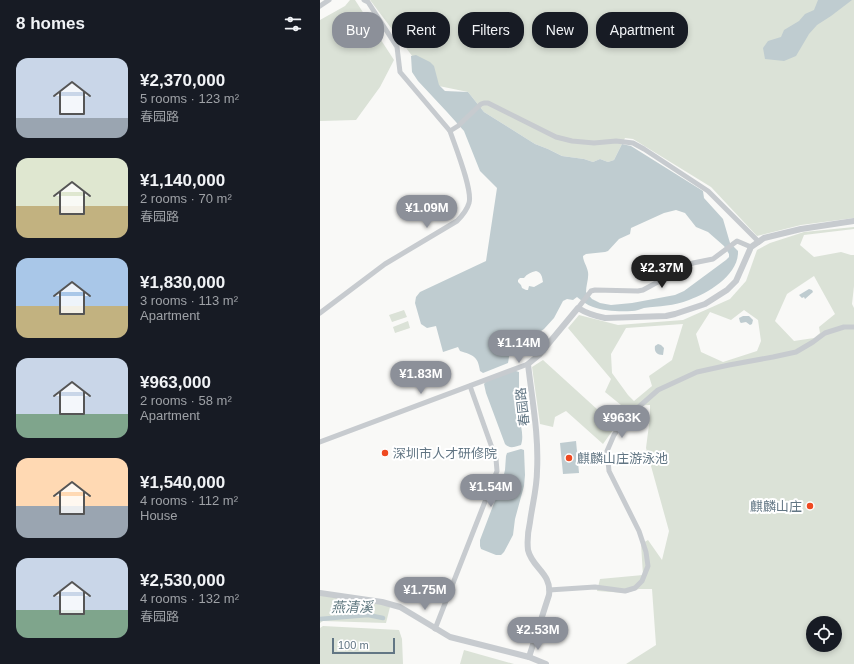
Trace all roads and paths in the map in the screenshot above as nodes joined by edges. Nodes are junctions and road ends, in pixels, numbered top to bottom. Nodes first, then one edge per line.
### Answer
1 (329, 0) edge
2 (364, 0) edge
3 (320, 6) edge
4 (450, 131) junction
5 (854, 221) edge
6 (759, 242) junction
7 (751, 247) junction
8 (578, 308) junction
9 (320, 313) edge
10 (854, 327) edge
11 (528, 364) junction
12 (470, 386) junction
13 (320, 442) edge
14 (550, 590) junction
15 (320, 593) edge
16 (435, 629) junction
17 (529, 657) junction
18 (546, 664) edge

1 - 3 street
2 - 4 street
4 - 6 street
4 - 9 street
5 - 6 street
6 - 7 street
7 - 8 street
7 - 8 street
8 - 11 street
10 - 14 street
11 - 12 street
11 - 14 street, 春园路
12 - 13 street
12 - 16 street
14 - 17 street
15 - 16 street
16 - 17 street
17 - 18 street

